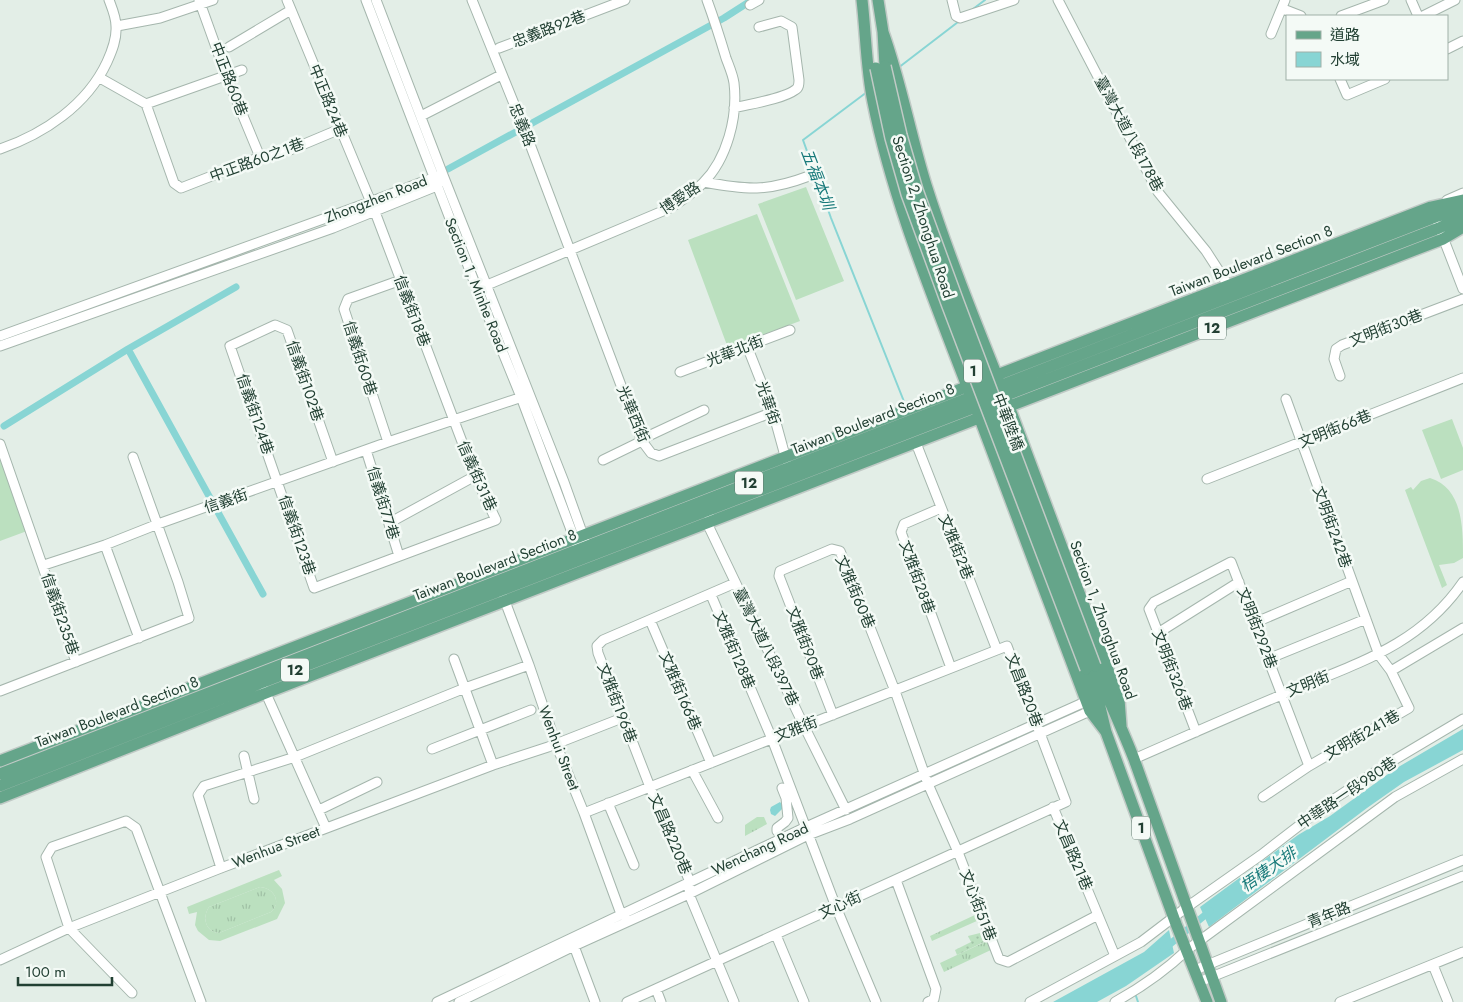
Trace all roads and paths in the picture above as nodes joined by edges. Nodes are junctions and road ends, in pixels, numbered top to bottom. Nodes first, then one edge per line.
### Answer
1 (109, 0) edge
2 (213, 0) edge
3 (286, 0) edge
4 (366, 0) edge
5 (376, 0) edge
6 (472, 0) edge
7 (625, 0) edge
8 (707, 0) edge
9 (759, 0) edge
10 (862, 0) edge
11 (878, 0) edge
12 (952, 0) edge
13 (1014, 0) edge
14 (1058, 0) edge
15 (1384, 0) edge
16 (1411, 0) edge
17 (1455, 0) edge
18 (200, 2) edge
19 (1284, 4) edge
20 (750, 5) dead end
21 (290, 10) junction
22 (1300, 15) edge
23 (1344, 15) edge
24 (1418, 15) edge
25 (1425, 15) edge
26 (117, 26) junction
27 (759, 27) dead end
28 (883, 32) junction
29 (1271, 34) dead end
30 (866, 36) junction
31 (1463, 41) edge
32 (229, 47) dead end
33 (499, 48) dead end
34 (1448, 48) edge
35 (881, 67) junction
36 (242, 70) dead end
37 (226, 75) junction
38 (502, 75) junction
39 (100, 78) junction
40 (1340, 80) edge
41 (1383, 80) edge
42 (146, 104) junction
43 (734, 108) junction
44 (421, 116) junction
45 (340, 129) junction
46 (0, 148) edge
47 (260, 157) junction
48 (443, 175) junction
49 (433, 176) junction
50 (809, 176) dead end
51 (704, 182) junction
52 (437, 186) junction
53 (1463, 193) edge
54 (1463, 200) edge
55 (370, 202) junction
56 (1463, 208) edge
57 (374, 212) junction
58 (1463, 217) edge
59 (1437, 223) junction
60 (1463, 223) edge
61 (1463, 227) edge
62 (1463, 233) edge
63 (570, 251) junction
64 (401, 280) junction
65 (486, 285) junction
66 (1228, 285) junction
67 (477, 289) junction
68 (1463, 289) edge
69 (1463, 299) edge
70 (790, 330) dead end
71 (0, 336) edge
72 (0, 346) edge
73 (230, 346) joint
74 (747, 346) junction
75 (680, 372) dead end
76 (1340, 376) dead end
77 (1463, 378) edge
78 (1003, 391) junction
79 (525, 395) junction
80 (1286, 399) dead end
81 (974, 402) junction
82 (704, 410) dead end
83 (774, 412) junction
84 (453, 420) junction
85 (642, 440) junction
86 (388, 442) junction
87 (916, 442) junction
88 (1302, 442) junction
89 (0, 444) edge
90 (366, 450) junction
91 (133, 457) dead end
92 (603, 460) dead end
93 (333, 462) junction
94 (791, 473) junction
95 (475, 476) junction
96 (1207, 479) dead end
97 (279, 482) junction
98 (940, 508) junction
99 (712, 509) junction
100 (389, 523) junction
101 (708, 523) junction
102 (158, 524) junction
103 (105, 545) junction
104 (584, 553) junction
105 (399, 556) junction
106 (44, 565) junction
107 (780, 571) joint
108 (1352, 581) junction
109 (1239, 582) junction
110 (1463, 582) edge
111 (735, 583) junction
112 (499, 586) junction
113 (314, 588) joint
114 (711, 594) junction
115 (1149, 609) joint
116 (1366, 619) junction
117 (650, 620) junction
118 (1254, 623) junction
119 (1463, 628) edge
120 (1158, 633) junction
121 (139, 638) junction
122 (1007, 646) joint
123 (997, 650) junction
124 (1380, 655) junction
125 (454, 659) dead end
126 (1268, 659) junction
127 (76, 662) junction
128 (529, 666) junction
129 (951, 668) junction
130 (1090, 668) junction
131 (1391, 671) junction
132 (259, 678) junction
133 (465, 688) junction
134 (895, 690) junction
135 (0, 691) edge
136 (1281, 695) junction
137 (1088, 706) junction
138 (531, 710) dead end
139 (833, 715) junction
140 (622, 718) junction
141 (1463, 719) edge
142 (1036, 723) junction
143 (804, 726) junction
144 (1121, 726) junction
145 (480, 729) junction
146 (1106, 732) junction
147 (1196, 732) junction
148 (1041, 733) junction
149 (772, 739) junction
150 (556, 744) junction
151 (432, 749) dead end
152 (244, 756) dead end
153 (296, 757) junction
154 (1463, 759) edge
155 (1134, 760) junction
156 (0, 761) edge
157 (710, 763) junction
158 (493, 765) junction
159 (1309, 766) junction
160 (692, 770) junction
161 (248, 772) junction
162 (924, 773) junction
163 (0, 774) edge
164 (377, 782) dead end
165 (928, 784) junction
166 (0, 786) edge
167 (650, 787) junction
168 (782, 788) dead end
169 (1263, 797) dead end
170 (0, 798) edge
171 (254, 799) dead end
172 (608, 803) junction
173 (1052, 807) junction
174 (319, 810) junction
175 (846, 810) junction
176 (584, 812) junction
177 (718, 818) dead end
178 (326, 828) junction
179 (778, 831) dead end
180 (807, 831) junction
181 (958, 852) junction
182 (1463, 860) edge
183 (634, 865) dead end
184 (221, 868) junction
185 (1463, 876) edge
186 (896, 880) junction
187 (690, 882) junction
188 (161, 892) junction
189 (689, 894) junction
190 (836, 907) junction
191 (1188, 912) junction
192 (621, 914) junction
193 (1098, 916) junction
194 (1175, 920) junction
195 (632, 921) junction
196 (69, 928) junction
197 (776, 935) junction
198 (1199, 942) junction
199 (574, 946) junction
200 (1187, 950) junction
201 (1463, 952) edge
202 (1115, 956) junction
203 (0, 960) edge
204 (717, 962) junction
205 (1207, 965) junction
206 (1433, 965) junction
207 (1194, 970) junction
208 (1211, 977) junction
209 (1200, 982) junction
210 (656, 989) junction
211 (132, 993) dead end
212 (931, 1000) edge
213 (442, 1001) edge
214 (201, 1002) edge
215 (459, 1002) edge
216 (595, 1002) edge
217 (627, 1002) edge
218 (661, 1002) edge
219 (734, 1002) edge
220 (804, 1002) edge
221 (876, 1002) edge
222 (1030, 1002) edge
223 (1115, 1002) edge
224 (1207, 1002) edge
225 (1221, 1002) edge
226 (1340, 1002) edge
227 (1448, 1002) edge

1 - 26 street
2 - 18 street
3 - 21 street, 中正路24巷
4 - 49 street, Section 1, Minhe Road
5 - 44 street, Section 1, Minhe Road
6 - 38 street, 忠義路
7 - 33 street, 忠義路92巷
8 - 43 street, 博愛路
9 - 20 street
10 - 30 main road, Section 2, Zhonghua Road / 1
11 - 28 main road, Section 2, Zhonghua Road / 1
12 - 13 street
14 - 66 street, 臺灣大道八段178巷
15 - 23 street
16 - 24 street
17 - 25 street
18 - 26 street
18 - 37 street, 中正路60巷
19 - 22 street
19 - 29 street
21 - 32 street
21 - 45 street, 中正路24巷
26 - 39 street
27 - 43 street
28 - 35 main road, Section 2, Zhonghua Road / 1
28 - 78 main road, Section 2, Zhonghua Road / 1
30 - 35 main road, Section 2, Zhonghua Road / 1
30 - 81 main road, Section 2, Zhonghua Road / 1
31 - 34 street
35 - 130 main road, 中華陸橋 / 1, bridge
36 - 37 street
37 - 42 street
37 - 47 street, 中正路60巷
38 - 44 street
38 - 63 street, 忠義路
39 - 42 street
39 - 46 street
40 - 41 street
42 - 47 street, 中正路60之1巷
43 - 51 street, 博愛路
44 - 48 street, Section 1, Minhe Road
45 - 47 street, 中正路60之1巷
45 - 55 street, 中正路24巷
48 - 49 street, Zhongzhen Road
48 - 52 street, Zhongzhen Road
48 - 65 street, Section 1, Minhe Road
49 - 52 street, Section 1, Minhe Road
49 - 55 street, Zhongzhen Road
50 - 51 street
51 - 63 street, 博愛路
52 - 57 street, Zhongzhen Road
52 - 67 street, Section 1, Minhe Road
53 - 59 street
54 - 59 main road, Taiwan Boulevard Section 8 / 12
55 - 57 street, 信義街18巷
55 - 71 street, Zhongzhen Road
56 - 59 main road, Taiwan Boulevard Section 8 / 12
57 - 64 street, 信義街18巷
57 - 72 street, Zhongzhen Road
58 - 59 main road, Taiwan Boulevard Section 8 / 12
59 - 60 main road, Taiwan Boulevard Section 8 / 12
59 - 61 main road, Taiwan Boulevard Section 8 / 12
59 - 62 street
59 - 66 main road, Taiwan Boulevard Section 8 / 12
59 - 68 street
59 - 78 main road, Taiwan Boulevard Section 8 / 12
59 - 78 main road, Taiwan Boulevard Section 8 / 12
63 - 65 street, 博愛路
63 - 85 street, 光華西街
64 - 84 street, 信義街18巷
64 - 86 street, 信義街60巷
65 - 67 street, 博愛路
65 - 79 street, Section 1, Minhe Road
66 - 78 main road, Taiwan Boulevard Section 8 / 12
67 - 79 street, Section 1, Minhe Road
69 - 76 street, 文明街30巷
70 - 74 street, 光華北街
73 - 93 street, 信義街102巷
73 - 97 street, 信義街124巷
74 - 75 street, 光華北街
74 - 83 street, 光華街
77 - 88 street, 文明街66巷
78 - 81 main road, Taiwan Boulevard Section 8 / 12
78 - 81 main road, Taiwan Boulevard Section 8 / 12
78 - 144 main road, Section 1, Zhonghua Road / 1
79 - 84 street, 信義街
79 - 104 street, Section 1, Minhe Road
80 - 88 street, 文明街242巷
81 - 87 main road, Taiwan Boulevard Section 8 / 12
81 - 94 main road, Taiwan Boulevard Section 8 / 12
81 - 94 main road, Taiwan Boulevard Section 8 / 12
81 - 137 main road, 1
82 - 85 street
83 - 85 street, 光華西街
83 - 94 street, 光華街
84 - 86 street, 信義街
84 - 95 street, 信義街31巷
85 - 92 street
86 - 90 street, 信義街
87 - 94 main road, Taiwan Boulevard Section 8 / 12
87 - 98 street, 文雅街2巷
88 - 96 street, 文明街66巷
88 - 108 street, 文明街242巷
89 - 106 street
90 - 93 street, 信義街
90 - 100 street, 信義街77巷
91 - 102 street
93 - 97 street, 信義街
94 - 99 main road, Taiwan Boulevard Section 8 / 12
94 - 101 main road, Taiwan Boulevard Section 8 / 12
94 - 104 main road, Taiwan Boulevard Section 8 / 12
95 - 100 street
95 - 105 street, 信義街31巷
97 - 102 street, 信義街
97 - 113 street, 信義街123巷
98 - 123 street, 文雅街2巷
98 - 129 street, 文雅街28巷
99 - 101 street
99 - 104 main road, Taiwan Boulevard Section 8 / 12
100 - 105 street, 信義街77巷
101 - 104 main road, Taiwan Boulevard Section 8 / 12
101 - 111 street, 臺灣大道八段397巷
102 - 103 street, 信義街
102 - 121 street
103 - 106 street, 信義街
103 - 121 street
104 - 112 main road, Taiwan Boulevard Section 8 / 12
104 - 112 main road, Taiwan Boulevard Section 8 / 12
105 - 113 street, 信義街77巷
106 - 127 street, 信義街235巷
107 - 134 street, 文雅街60巷
107 - 139 street, 文雅街90巷
108 - 116 street, 文明街242巷
108 - 118 street
109 - 115 street, 文明街292巷
109 - 118 street, 文明街292巷
109 - 120 street
110 - 124 street, 文明街
111 - 114 street
111 - 143 street, 臺灣大道八段397巷
112 - 128 street, Wenhui Street
112 - 132 main road, Taiwan Boulevard Section 8 / 12
112 - 132 main road, Taiwan Boulevard Section 8 / 12
114 - 117 street, 文雅街128巷
114 - 149 street, 文雅街128巷
115 - 120 street, 文明街326巷
116 - 124 street, 文明街242巷
116 - 126 street
117 - 140 street, 文雅街196巷
117 - 157 street, 文雅街166巷
118 - 126 street, 文明街292巷
119 - 131 street
120 - 147 street, 文明街326巷
121 - 127 street
122 - 123 street, 文雅街
122 - 142 street, 文昌路20巷
123 - 129 street, 文雅街
124 - 131 street, 文明街241巷
124 - 136 street, 文明街
125 - 133 street
126 - 136 street, 文明街292巷
127 - 135 street
128 - 133 street
128 - 150 street, Wenhui Street
129 - 134 street, 文雅街
130 - 144 main road, 1
130 - 146 main road, 1
131 - 159 street, 文明街241巷
132 - 153 street
132 - 156 main road, Taiwan Boulevard Section 8 / 12
132 - 163 main road, Taiwan Boulevard Section 8 / 12
132 - 166 main road, Taiwan Boulevard Section 8 / 12
132 - 170 main road, Taiwan Boulevard Section 8 / 12
133 - 145 street
133 - 153 street
134 - 139 street, 文雅街
134 - 162 street, 文心街51巷
136 - 147 street, 文明街
136 - 159 street, 文明街292巷
137 - 142 street, Wenchang Road
137 - 146 main road, 1
137 - 148 street, Wenchang Road
138 - 145 street
139 - 143 street, 文雅街
140 - 150 street, Wenhua Street
140 - 167 street, 文雅街196巷
141 - 191 street, 中華路一段980巷
142 - 148 street, 文昌路20巷
142 - 162 street, Wenchang Road
143 - 149 street, 文雅街
143 - 175 street, 臺灣大道八段397巷
144 - 155 main road, Section 1, Zhonghua Road / 1
145 - 151 street
145 - 158 street
146 - 194 main road, 1
147 - 155 street, 文明街
148 - 165 street, Wenchang Road
148 - 173 street, 文昌路21巷
149 - 157 street, 文雅街
149 - 180 street, 文雅街128巷
150 - 158 street, Wenhua Street
150 - 176 street, Wenhui Street
152 - 161 street
153 - 161 street
153 - 174 street
154 - 198 street
155 - 191 main road, Section 1, Zhonghua Road / 1
157 - 160 street, 文雅街
158 - 178 street, Wenhua Street
159 - 169 street, 文明街241巷
160 - 167 street, 文雅街
160 - 177 street
161 - 171 street
161 - 184 street
162 - 165 street, 文心街51巷
162 - 175 street, Wenchang Road
164 - 174 street
165 - 180 street, Wenchang Road
165 - 181 street, 文心街51巷
167 - 172 street, 文雅街
167 - 187 street, 文昌路220巷
168 - 179 street
172 - 176 street, 文雅街
172 - 183 street
173 - 181 street, 文心街
173 - 193 street, 文昌路21巷
174 - 178 street
175 - 180 street, Wenchang Road
176 - 192 street, Wenhui Street
178 - 184 street, Wenhua Street
180 - 187 street, Wenchang Road
180 - 189 street, Wenchang Road
180 - 190 street, 文雅街128巷
181 - 186 street, 文心街
181 - 193 street, 文心街51巷
182 - 205 street, 青年路
184 - 188 street, Wenhua Street
185 - 208 street, 青年路
186 - 190 street, 文心街
186 - 212 street
187 - 189 street
187 - 192 street, Wenchang Road
188 - 196 street, Wenhua Street
188 - 196 street
188 - 214 street
189 - 195 street, Wenchang Road
189 - 204 street
190 - 197 street, 文心街
190 - 221 street, 文雅街128巷
191 - 194 street, 中華路一段980巷
191 - 198 main road, Section 1, Zhonghua Road / 1
192 - 195 street
192 - 213 street, Wenchang Road
193 - 202 street, 文昌路21巷
194 - 200 main road, 1
194 - 202 street, 中華路一段980巷
195 - 199 street, Wenchang Road
196 - 203 street, Wenhua Street
196 - 211 street
197 - 204 street, 文心街
197 - 220 street
198 - 200 street
198 - 205 main road, Section 1, Zhonghua Road / 1
199 - 215 street, Wenchang Road
199 - 216 street
200 - 207 main road, 1
200 - 223 street
201 - 206 street
202 - 222 street, 中華路一段980巷
204 - 210 street, 文心街
204 - 219 street
205 - 207 street, 青年路
205 - 208 main road, Section 1, Zhonghua Road / 1
206 - 226 street
206 - 227 street
207 - 209 main road, 1
208 - 209 street, 青年路
208 - 225 main road, Section 1, Zhonghua Road / 1
209 - 224 main road, 1
210 - 217 street, 文心街
210 - 218 street

